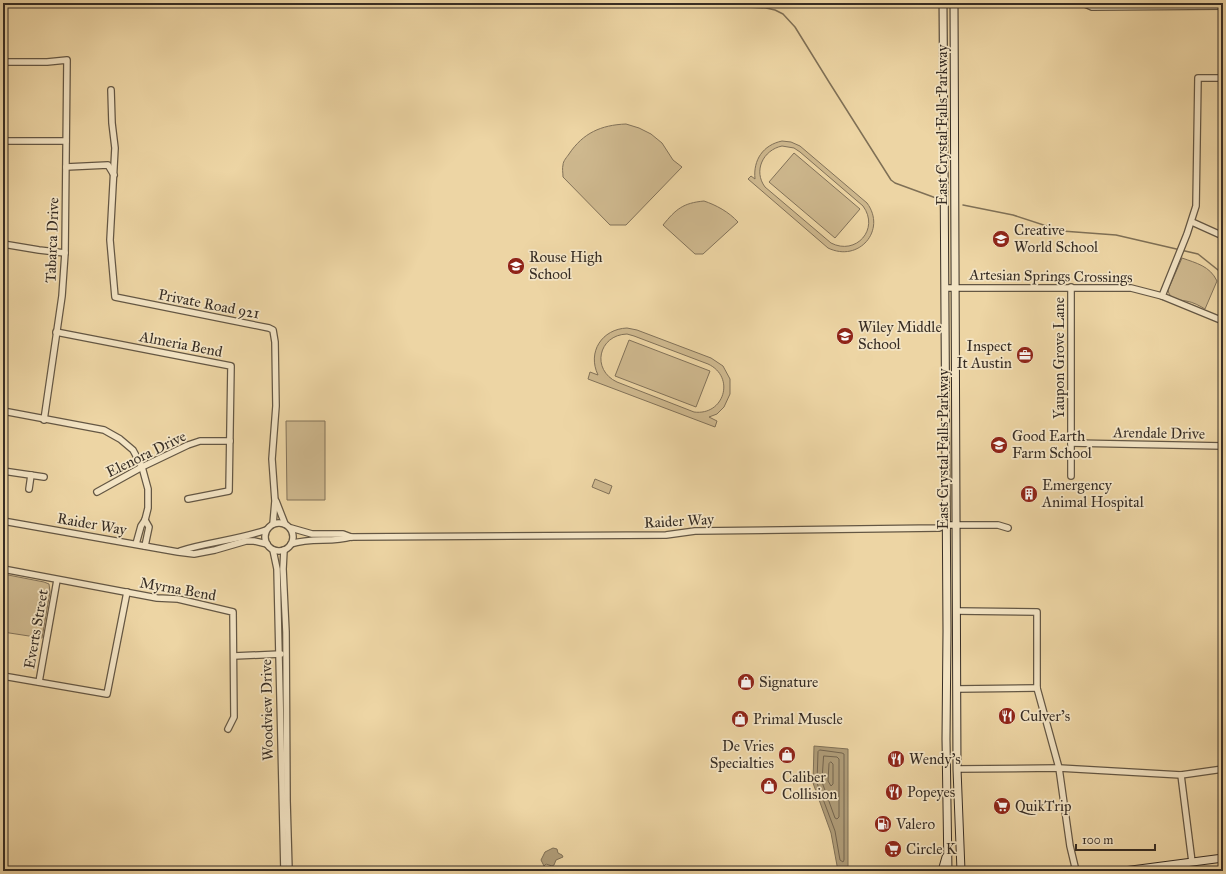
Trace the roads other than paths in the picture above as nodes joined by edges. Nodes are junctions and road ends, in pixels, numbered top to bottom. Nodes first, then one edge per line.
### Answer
1 (943, 3) edge
2 (954, 3) edge
3 (1083, 3) edge
4 (1216, 4) edge
5 (1146, 5) edge
6 (1223, 6) edge
7 (3, 62) edge
8 (1223, 78) edge
9 (111, 90) dead end
10 (3, 141) edge
11 (66, 141) junction
12 (66, 166) junction
13 (955, 167) junction
14 (944, 169) junction
15 (114, 176) junction
16 (1192, 222) junction
17 (1223, 236) edge
18 (3, 244) edge
19 (64, 253) junction
20 (955, 287) junction
21 (1071, 287) junction
22 (945, 288) junction
23 (1162, 296) junction
24 (1223, 321) edge
25 (56, 332) junction
26 (946, 403) junction
27 (956, 403) junction
28 (3, 411) edge
29 (44, 420) junction
30 (230, 441) junction
31 (1072, 443) junction
32 (1223, 446) edge
33 (142, 467) junction
34 (3, 471) edge
35 (31, 475) junction
36 (1071, 476) dead end
37 (44, 477) dead end
38 (29, 489) dead end
39 (97, 492) dead end
40 (188, 499) dead end
41 (276, 501) junction
42 (145, 520) junction
43 (3, 521) edge
44 (273, 524) junction
45 (285, 524) junction
46 (946, 525) junction
47 (956, 525) junction
48 (291, 528) junction
49 (1008, 528) dead end
50 (266, 530) junction
51 (351, 537) junction
52 (136, 544) junction
53 (267, 544) junction
54 (291, 544) junction
55 (145, 546) junction
56 (273, 550) junction
57 (284, 550) junction
58 (178, 552) junction
59 (3, 569) edge
60 (57, 580) junction
61 (127, 592) junction
62 (947, 611) junction
63 (957, 611) junction
64 (278, 654) junction
65 (286, 654) junction
66 (234, 656) junction
67 (3, 676) edge
68 (39, 682) junction
69 (1037, 688) junction
70 (946, 689) junction
71 (957, 689) junction
72 (228, 729) dead end
73 (1059, 768) junction
74 (957, 769) junction
75 (1223, 769) edge
76 (1181, 775) junction
77 (948, 850) junction
78 (1223, 858) edge
79 (1192, 862) junction
80 (961, 863) junction
81 (284, 871) edge
82 (289, 871) edge
83 (942, 871) edge
84 (948, 871) edge
85 (961, 871) edge
86 (967, 871) edge
87 (1076, 871) edge
88 (1124, 871) edge

1 - 14 main road, East Crystal Falls Parkway
2 - 13 main road, East Crystal Falls Parkway
3 - 5 street
4 - 5 street
4 - 6 street
7 - 11 street, Tabarca Drive
8 - 16 street
9 - 15 street, Private Road 921
10 - 11 street
11 - 12 street, Tabarca Drive
12 - 15 street
12 - 19 street, Tabarca Drive
13 - 14 main road
13 - 20 main road, East Crystal Falls Parkway
14 - 22 main road, East Crystal Falls Parkway
15 - 41 street, Private Road 921
16 - 17 street
16 - 23 street
18 - 19 street
19 - 25 street, Tabarca Drive
20 - 21 street, Artesian Springs Crossings
20 - 22 street, Artesian Springs Crossings
20 - 27 main road, East Crystal Falls Parkway
21 - 23 street, Artesian Springs Crossings
21 - 31 street, Yaupon Grove Lane
22 - 26 main road, East Crystal Falls Parkway
23 - 24 street, Artesian Springs Crossings
25 - 29 street, Tabarca Drive
25 - 30 street, Almeria Bend
26 - 27 main road
26 - 46 main road, East Crystal Falls Parkway
27 - 47 main road, East Crystal Falls Parkway
28 - 29 street
29 - 33 street
30 - 33 street, Elenora Drive
30 - 40 street, Almeria Bend
31 - 32 street, Arendale Drive
31 - 36 street, Yaupon Grove Lane
33 - 39 street, Elenora Drive
33 - 42 street
34 - 35 street
35 - 37 street
35 - 38 street
41 - 44 street, Private Road 921
41 - 45 street, Private Road 921
42 - 52 street
42 - 55 street
43 - 52 street, Raider Way
44 - 45 street
44 - 50 street
45 - 48 street
46 - 47 street, Raider Way
46 - 51 street, Raider Way
46 - 62 main road, East Crystal Falls Parkway
47 - 49 street, Raider Way
47 - 63 main road, East Crystal Falls Parkway
48 - 51 street, Raider Way
48 - 54 street
50 - 53 street
50 - 58 street, Raider Way
51 - 54 street, Raider Way
52 - 55 street, Raider Way
53 - 56 street
53 - 58 street, Raider Way
54 - 57 street
55 - 58 street, Raider Way
56 - 57 street
56 - 64 street, Woodview Drive
57 - 65 street, Woodview Drive
59 - 60 street, Myrna Bend
60 - 61 street, Myrna Bend
60 - 68 street, Everts Street
61 - 66 street, Myrna Bend
61 - 68 street
62 - 63 main road
62 - 70 main road, East Crystal Falls Parkway
63 - 69 street
63 - 71 main road, East Crystal Falls Parkway
64 - 65 street
64 - 66 street
64 - 81 street, Woodview Drive
65 - 82 street, Woodview Drive
66 - 72 street, Myrna Bend
67 - 68 street
69 - 71 street
69 - 73 street
70 - 71 main road
70 - 77 main road, East Crystal Falls Parkway
71 - 74 main road, East Crystal Falls Parkway
73 - 74 street
73 - 76 street
73 - 87 street
74 - 80 main road, East Crystal Falls Parkway
75 - 76 street
76 - 79 street
77 - 83 main road
77 - 84 main road, East Crystal Falls Parkway
78 - 79 main road
79 - 88 main road
80 - 85 main road, East Crystal Falls Parkway
80 - 86 main road

